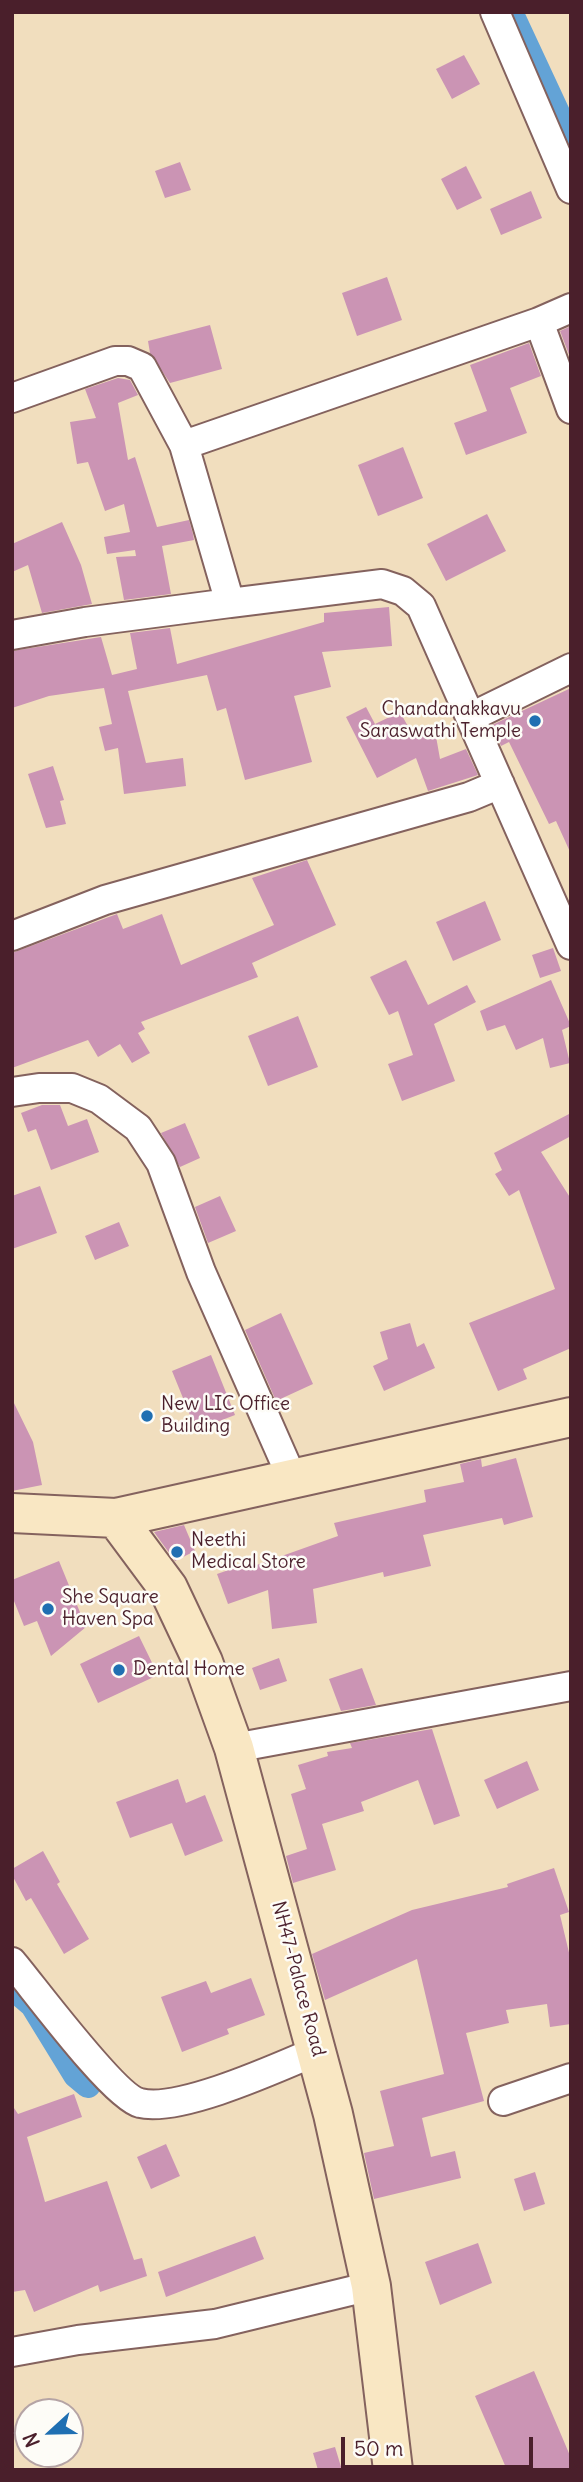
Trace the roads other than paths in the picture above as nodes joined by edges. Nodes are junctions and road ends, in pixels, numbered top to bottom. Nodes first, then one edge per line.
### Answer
1 (495, 12) edge
2 (571, 189) edge
3 (571, 308) edge
4 (539, 323) junction
5 (12, 398) edge
6 (571, 409) edge
7 (184, 445) junction
8 (230, 604) junction
9 (12, 635) edge
10 (571, 667) edge
11 (471, 717) junction
12 (500, 784) junction
13 (12, 936) edge
14 (571, 945) edge
15 (12, 1092) edge
16 (571, 1417) edge
17 (292, 1478) junction
18 (12, 1514) edge
19 (116, 1518) junction
20 (571, 1686) edge
21 (234, 1748) junction
22 (12, 1962) edge
23 (317, 2051) junction
24 (571, 2078) edge
25 (503, 2101) dead end
26 (371, 2286) junction
27 (12, 2352) edge
28 (393, 2470) edge

1 - 2 street
3 - 4 street
4 - 6 street
4 - 7 street
5 - 7 street
7 - 8 street
8 - 9 street
8 - 11 street
10 - 11 street
11 - 12 street
12 - 13 street
12 - 14 street
15 - 17 street
16 - 17 main road
17 - 19 main road
18 - 19 main road
19 - 21 main road, NH47-Palace Road
20 - 21 street
21 - 23 main road, NH47-Palace Road
22 - 23 street
23 - 26 main road, NH47-Palace Road
24 - 25 street
26 - 27 street
26 - 28 main road, NH47-Palace Road

